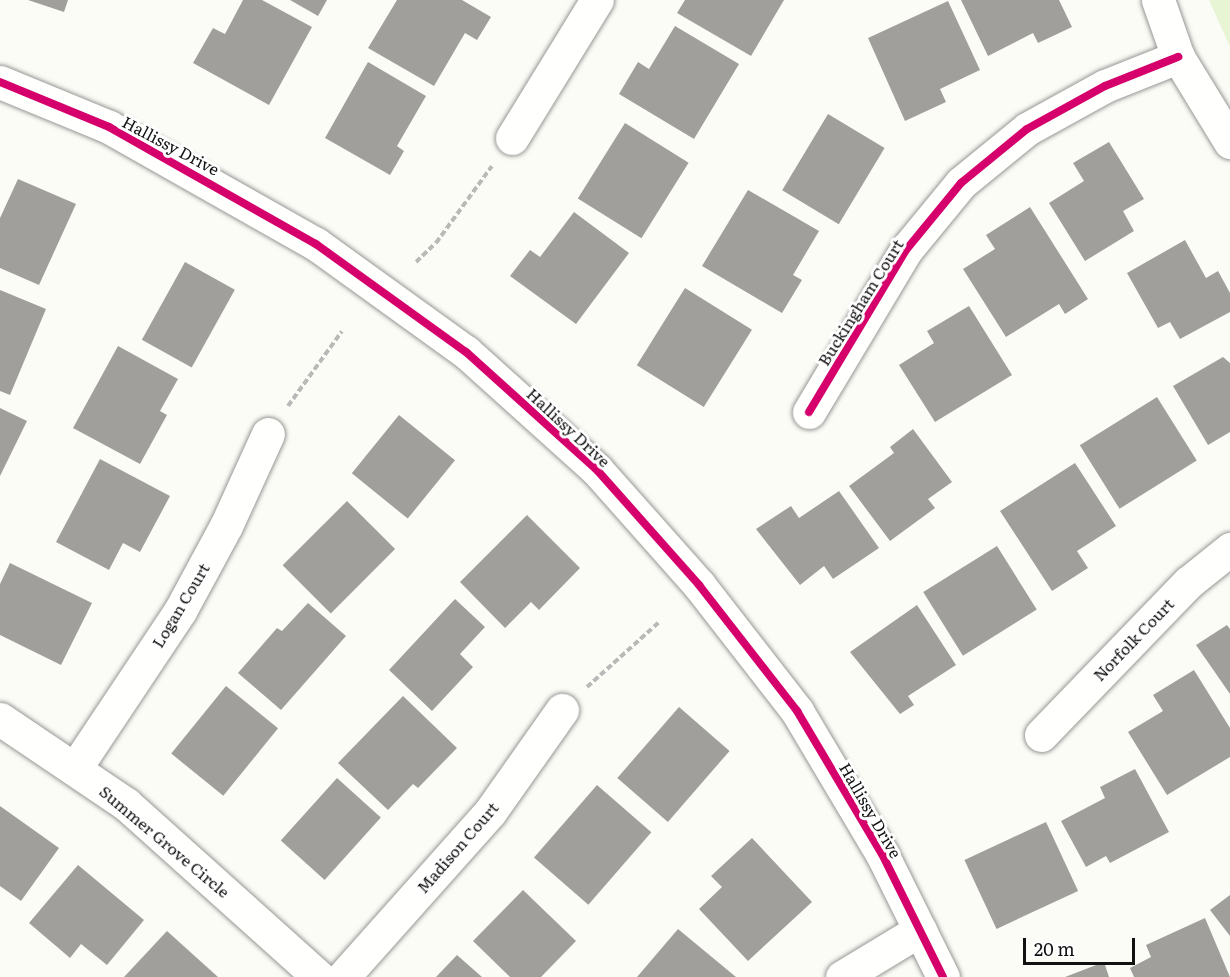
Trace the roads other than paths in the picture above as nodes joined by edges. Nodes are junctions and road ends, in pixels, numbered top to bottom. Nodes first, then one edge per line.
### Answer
1 (597, 0) edge
2 (1158, 0) edge
3 (1178, 57) junction
4 (0, 82) edge
5 (512, 138) road end
6 (1230, 142) edge
7 (809, 412) dead end
8 (268, 434) road end
9 (1230, 549) edge
10 (562, 710) road end
11 (0, 719) edge
12 (1041, 735) dead end
13 (76, 767) junction
14 (920, 930) junction
15 (319, 977) edge
16 (343, 977) edge
17 (842, 977) edge
18 (943, 977) edge

1 - 5 street
2 - 3 street
3 - 6 street
3 - 7 street, Buckingham Court
4 - 14 street, Hallissy Drive
8 - 13 street, Logan Court
9 - 12 street, Norfolk Court
10 - 16 street, Madison Court
11 - 13 street, Summer Grove Circle
13 - 15 street, Summer Grove Circle
14 - 17 street
14 - 18 street, Hallissy Drive

